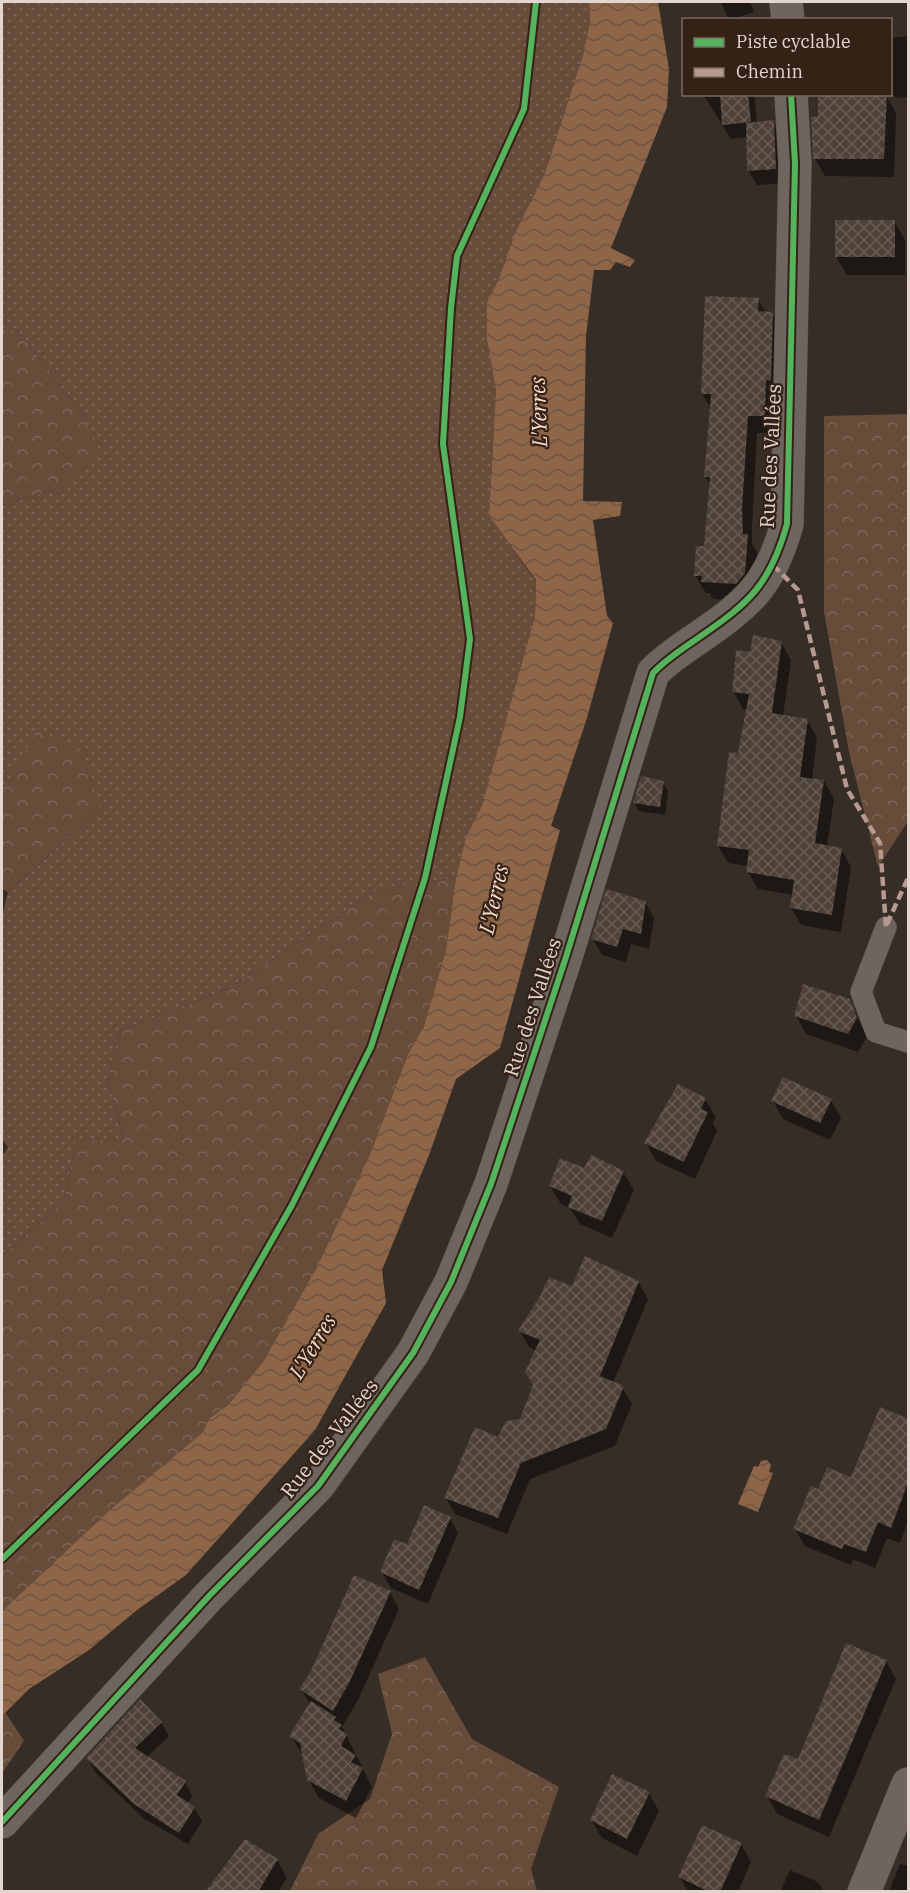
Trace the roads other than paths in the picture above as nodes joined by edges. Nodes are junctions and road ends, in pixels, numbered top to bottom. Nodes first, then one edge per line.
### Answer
1 (786, 2) edge
2 (788, 18) edge
3 (791, 96) edge
4 (886, 927) dead end
5 (909, 1042) edge
6 (909, 1784) edge
7 (2, 1822) edge
8 (864, 1892) edge

1 - 2 street
3 - 7 street, Rue des Vallées
4 - 5 lane
6 - 8 street

